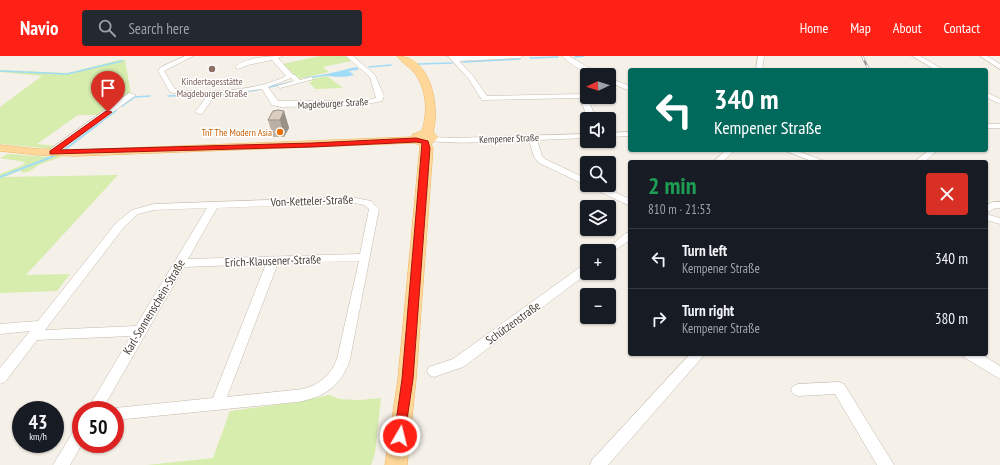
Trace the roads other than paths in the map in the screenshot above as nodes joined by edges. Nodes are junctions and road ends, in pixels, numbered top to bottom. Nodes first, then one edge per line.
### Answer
1 (166, 56) edge
2 (190, 56) edge
3 (275, 56) edge
4 (349, 56) edge
5 (401, 56) edge
6 (496, 56) edge
7 (520, 56) edge
8 (565, 56) edge
9 (761, 56) edge
10 (915, 56) edge
11 (983, 56) edge
12 (452, 58) edge
13 (181, 59) junction
14 (238, 67) dead end
15 (1000, 67) edge
16 (583, 68) edge
17 (759, 68) edge
18 (937, 68) edge
19 (290, 76) junction
20 (311, 79) dead end
21 (298, 82) junction
22 (616, 83) edge
23 (265, 88) junction
24 (628, 88) edge
25 (214, 92) junction
26 (132, 95) dead end
27 (988, 95) edge
28 (1000, 102) edge
29 (199, 112) dead end
30 (589, 112) edge
31 (988, 126) edge
32 (1000, 126) edge
33 (628, 134) edge
34 (616, 135) edge
35 (580, 136) edge
36 (532, 138) junction
37 (425, 139) junction
38 (0, 148) edge
39 (50, 152) junction
40 (729, 152) edge
41 (793, 152) edge
42 (931, 152) edge
43 (719, 160) edge
44 (817, 160) edge
45 (920, 160) edge
46 (580, 180) edge
47 (606, 192) edge
48 (628, 202) edge
49 (214, 205) junction
50 (1000, 205) edge
51 (988, 209) edge
52 (988, 218) edge
53 (1000, 221) edge
54 (628, 237) edge
55 (616, 246) edge
56 (365, 257) junction
57 (273, 261) junction
58 (180, 263) junction
59 (580, 273) edge
60 (0, 329) edge
61 (38, 330) junction
62 (140, 331) junction
63 (696, 356) edge
64 (973, 356) edge
65 (434, 371) dead end
66 (1000, 373) edge
67 (0, 378) edge
68 (798, 390) dead end
69 (99, 401) edge
70 (217, 405) junction
71 (124, 413) edge
72 (72, 447) edge
73 (61, 465) edge
74 (396, 465) edge
75 (598, 465) edge
76 (886, 465) edge

1 - 13 street
2 - 13 street
3 - 14 street
3 - 19 street
4 - 23 street, Magdeburger Straße
5 - 37 main road
6 - 7 street
6 - 12 street
8 - 16 street
9 - 17 street
10 - 18 street
11 - 15 street
12 - 30 street
13 - 25 street
19 - 21 street
19 - 23 street
20 - 21 street
21 - 23 street
22 - 24 street
23 - 25 street
25 - 29 street
26 - 39 street
27 - 28 street
31 - 32 street
33 - 34 street
35 - 36 street, Kempener Straße
36 - 37 street, Kempener Straße
36 - 46 street
37 - 39 main road, Kempener Straße
37 - 74 main road
38 - 39 main road, Kempener Straße
40 - 43 street
41 - 44 street
42 - 45 street
47 - 48 street
49 - 56 street, Von-Ketteler-Straße
49 - 58 street, Karl-Sonnenschein-Straße
49 - 61 street, Von-Ketteler-Straße
50 - 51 street
52 - 53 street
54 - 55 street
56 - 57 street, Erich-Klausener-Straße
56 - 70 street, Von-Ketteler-Straße
57 - 58 street, Erich-Klausener-Straße
57 - 70 street
58 - 62 street, Karl-Sonnenschein-Straße
59 - 65 street, Schützenstraße
60 - 61 street
61 - 62 street
61 - 67 street, Von-Ketteler-Straße
62 - 69 street, Karl-Sonnenschein-Straße
63 - 75 street
64 - 66 street
68 - 76 street
70 - 71 street, Von-Ketteler-Straße
72 - 73 street

